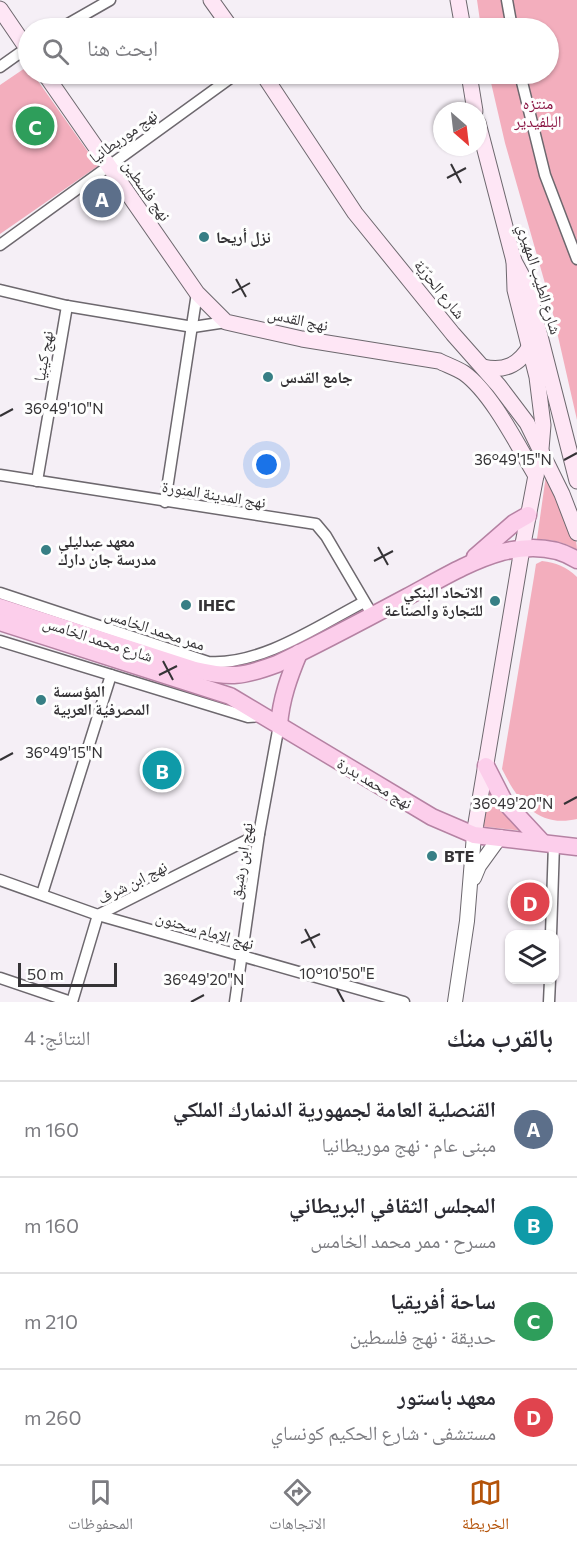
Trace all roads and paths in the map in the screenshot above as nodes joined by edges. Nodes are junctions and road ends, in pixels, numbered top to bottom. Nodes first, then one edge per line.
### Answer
1 (110, 0) edge
2 (211, 0) edge
3 (458, 0) edge
4 (507, 0) edge
5 (0, 9) edge
6 (78, 18) edge
7 (224, 18) edge
8 (461, 18) edge
9 (510, 18) edge
10 (18, 34) edge
11 (18, 55) edge
12 (0, 67) edge
13 (52, 84) edge
14 (222, 84) edge
15 (269, 84) edge
16 (471, 84) edge
17 (522, 84) edge
18 (474, 102) edge
19 (487, 156) edge
20 (108, 165) junction
21 (0, 245) edge
22 (577, 260) edge
23 (514, 261) junction
24 (0, 290) edge
25 (197, 293) junction
26 (67, 306) junction
27 (226, 322) junction
28 (193, 327) junction
29 (453, 334) junction
30 (530, 346) junction
31 (439, 361) junction
32 (483, 367) junction
33 (566, 438) junction
34 (541, 449) junction
35 (577, 450) edge
36 (0, 475) edge
37 (536, 476) junction
38 (577, 480) edge
39 (37, 481) junction
40 (165, 502) junction
41 (528, 515) junction
42 (577, 532) edge
43 (522, 549) junction
44 (577, 561) edge
45 (459, 570) junction
46 (0, 593) edge
47 (0, 607) edge
48 (368, 609) junction
49 (0, 622) edge
50 (0, 641) edge
51 (299, 653) junction
52 (111, 675) junction
53 (273, 720) junction
54 (486, 766) junction
55 (260, 834) junction
56 (474, 835) junction
57 (500, 837) junction
58 (577, 837) edge
59 (558, 844) edge
60 (0, 880) edge
61 (469, 888) junction
62 (42, 894) junction
63 (98, 915) junction
64 (551, 930) edge
65 (242, 956) junction
66 (0, 978) edge
67 (549, 984) edge
68 (72, 1002) edge
69 (235, 1002) edge
70 (404, 1002) edge
71 (455, 1002) edge
72 (549, 1002) edge

1 - 6 street
2 - 7 main road
3 - 8 main road
4 - 9 street
5 - 10 main road
11 - 12 street
13 - 20 main road, نهج فلسطين
14 - 20 street, نهج موريطانيا
15 - 29 main road, شارع الحرّيّة
16 - 18 main road
17 - 22 street
19 - 23 main road, شارع الطيب المهيري
20 - 21 street, نهج موريطانيا
20 - 25 main road, نهج فلسطين
23 - 30 main road
23 - 33 main road, شارع الطيب المهيري
24 - 26 street, نهج القدس
25 - 27 main road, نهج فلسطين
25 - 28 street
26 - 28 street, نهج القدس
26 - 39 street, نهج كينيا
27 - 28 street, نهج القدس
27 - 31 main road, نهج القدس
28 - 40 street
29 - 31 main road
29 - 32 main road, شارع الحرّيّة
30 - 32 main road
30 - 34 main road
31 - 37 main road, نهج القدس
32 - 34 main road, شارع الحرّيّة
33 - 35 street
33 - 38 main road, شارع الطيب المهيري
34 - 37 main road
34 - 42 main road, شارع الحرّيّة
36 - 39 street, نهج المدينة المنورة
37 - 41 main road
39 - 40 street, نهج المدينة المنورة
40 - 48 street, نهج المدينة المنورة
41 - 43 main road
41 - 45 main road
43 - 44 main road
43 - 45 main road
43 - 54 main road
45 - 48 main road, شارع محمد الخامس
46 - 48 street, ممر محمد الخامس
47 - 51 main road, شارع محمد الخامس
48 - 51 main road, شارع محمد الخامس
49 - 53 main road, شارع محمد الخامس
50 - 52 street
51 - 53 main road
52 - 53 street
52 - 62 street
53 - 55 street, نهج ابن رشيق
53 - 56 main road, نهج محمد بدرة
54 - 56 main road
54 - 59 main road
55 - 63 street, نهج ابن شرف
55 - 65 street, نهج ابن رشيق
56 - 57 main road, نهج محمد بدرة
56 - 61 street
57 - 59 main road, نهج محمد بدرة
57 - 61 street
58 - 59 main road
59 - 64 street
60 - 62 street, نهج الإمام سحنون
61 - 71 street
62 - 63 street, نهج الإمام سحنون
63 - 65 street, نهج الإمام سحنون
63 - 68 street, نهج ابن شرف
65 - 69 street, نهج ابن رشيق
65 - 70 street, نهج الإمام سحنون
66 - 68 street
67 - 72 street

